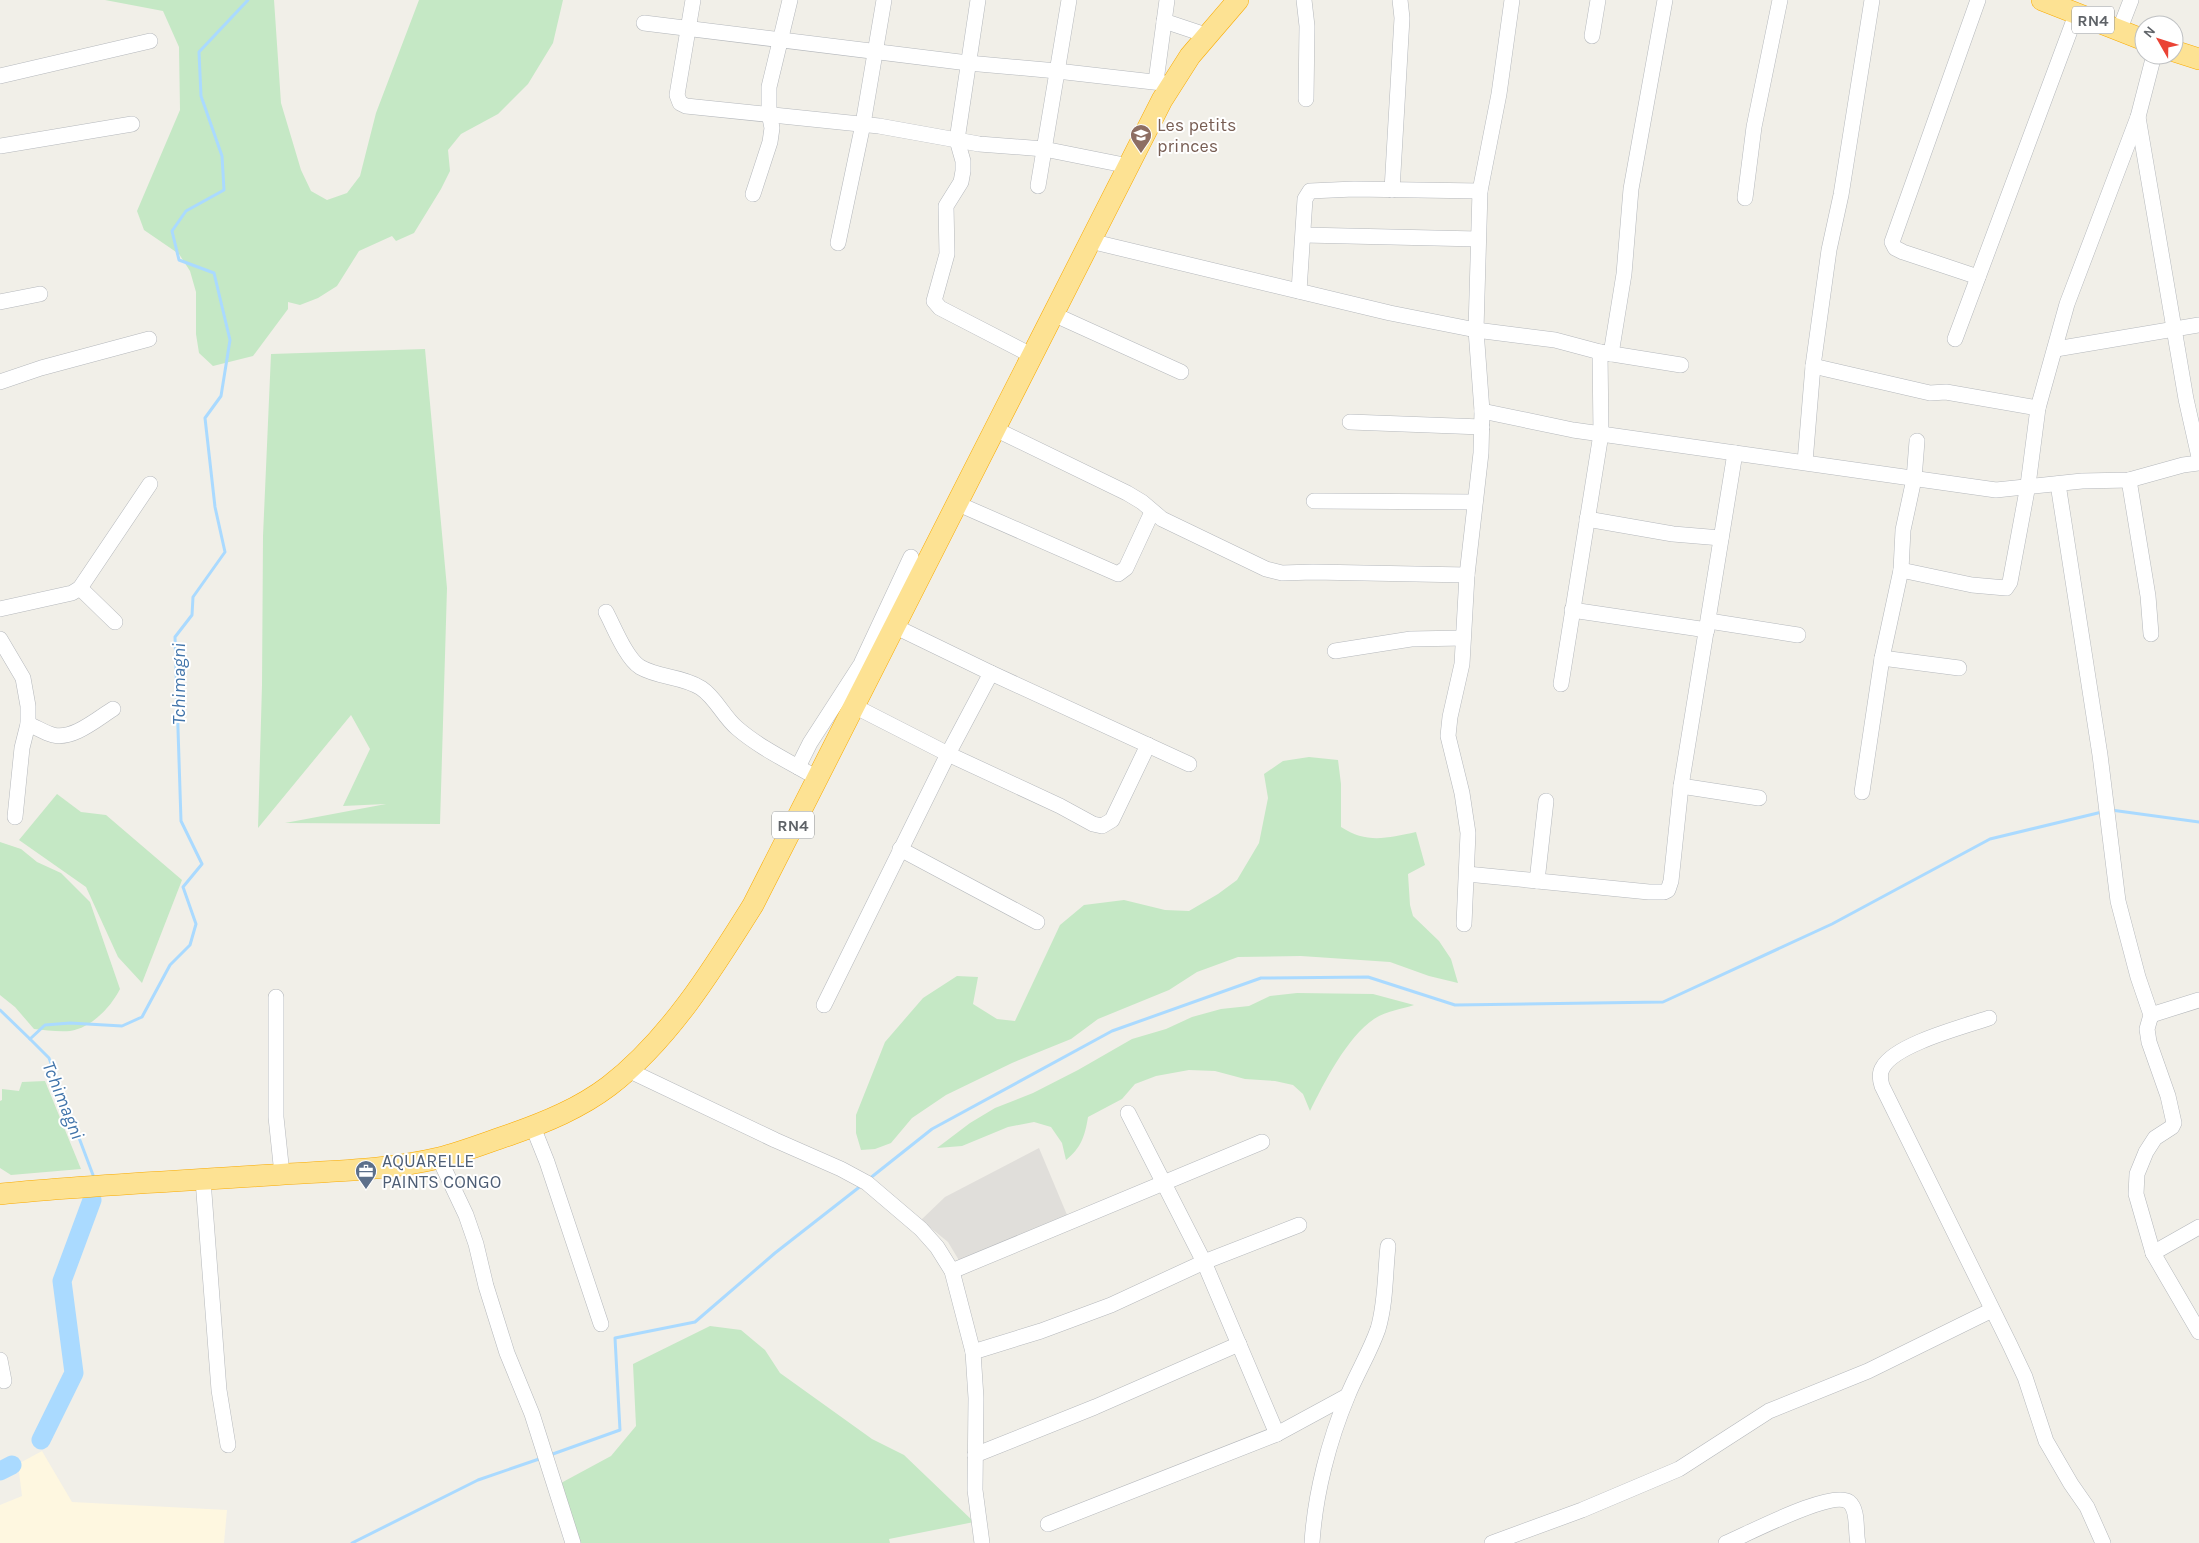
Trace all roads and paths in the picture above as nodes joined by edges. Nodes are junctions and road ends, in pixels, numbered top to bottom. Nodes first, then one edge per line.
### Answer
1 (693, 0) edge
2 (790, 0) edge
3 (884, 0) edge
4 (978, 0) edge
5 (1069, 0) edge
6 (1167, 0) edge
7 (1238, 0) edge
8 (1304, 0) edge
9 (1400, 0) edge
10 (1512, 0) edge
11 (1598, 0) edge
12 (1665, 0) edge
13 (1780, 0) edge
14 (1872, 0) edge
15 (1978, 0) edge
16 (2042, 0) edge
17 (2131, 0) edge
18 (2077, 12) junction
19 (1164, 21) junction
20 (644, 23) dead end
21 (688, 28) junction
22 (2119, 31) junction
23 (1206, 35) junction
24 (1592, 36) dead end
25 (2134, 36) edge
26 (781, 39) junction
27 (150, 41) dead end
28 (874, 51) junction
29 (2184, 54) edge
30 (2199, 59) edge
31 (968, 63) junction
32 (2151, 65) edge
33 (1057, 70) junction
34 (0, 76) edge
35 (1164, 83) junction
36 (1306, 98) dead end
37 (769, 113) junction
38 (2138, 117) junction
39 (132, 124) dead end
40 (863, 124) junction
41 (957, 140) junction
42 (0, 146) edge
43 (1044, 149) junction
44 (1129, 166) junction
45 (1038, 186) dead end
46 (1392, 190) junction
47 (1480, 191) junction
48 (753, 194) dead end
49 (1745, 198) dead end
50 (1304, 235) junction
51 (1478, 239) junction
52 (1090, 241) junction
53 (838, 243) dead end
54 (1978, 277) junction
55 (1299, 291) junction
56 (40, 294) dead end
57 (0, 302) edge
58 (1053, 314) junction
59 (2199, 324) edge
60 (1476, 330) junction
61 (2174, 330) junction
62 (149, 339) dead end
63 (1955, 340) dead end
64 (2056, 349) junction
65 (1606, 353) junction
66 (1033, 356) junction
67 (1681, 366) dead end
68 (1813, 366) junction
69 (1182, 372) dead end
70 (0, 382) edge
71 (2038, 408) junction
72 (1482, 411) junction
73 (1350, 422) dead end
74 (1482, 426) junction
75 (995, 428) junction
76 (1601, 434) junction
77 (1917, 441) dead end
78 (1735, 453) junction
79 (2199, 457) edge
80 (1805, 462) junction
81 (2199, 462) edge
82 (1914, 479) junction
83 (2129, 480) junction
84 (150, 484) dead end
85 (2058, 484) junction
86 (2028, 485) junction
87 (1314, 501) dead end
88 (1475, 502) junction
89 (956, 503) junction
90 (1152, 512) junction
91 (1587, 519) junction
92 (1722, 538) junction
93 (911, 557) dead end
94 (1901, 570) junction
95 (1467, 575) junction
96 (80, 588) junction
97 (0, 609) edge
98 (1572, 610) junction
99 (606, 612) dead end
100 (115, 622) dead end
101 (894, 626) junction
102 (1708, 626) junction
103 (2151, 634) dead end
104 (1798, 635) dead end
105 (1463, 638) junction
106 (0, 639) edge
107 (1334, 650) dead end
108 (1882, 658) junction
109 (1959, 668) dead end
110 (991, 673) junction
111 (1561, 684) dead end
112 (854, 706) junction
113 (113, 709) dead end
114 (28, 724) junction
115 (1148, 745) junction
116 (948, 754) junction
117 (1189, 764) dead end
118 (798, 767) junction
119 (818, 778) junction
120 (1681, 786) junction
121 (1862, 792) dead end
122 (1759, 798) dead end
123 (1546, 801) dead end
124 (15, 817) dead end
125 (900, 849) junction
126 (1467, 874) junction
127 (1536, 881) junction
128 (1038, 922) dead end
129 (1464, 924) dead end
130 (276, 997) dead end
131 (2199, 1000) edge
132 (824, 1005) dead end
133 (2152, 1015) junction
134 (1989, 1018) dead end
135 (628, 1070) junction
136 (1128, 1113) dead end
137 (533, 1127) junction
138 (1262, 1142) dead end
139 (440, 1158) junction
140 (282, 1174) junction
141 (204, 1180) junction
142 (1164, 1184) junction
143 (0, 1194) edge
144 (1299, 1225) dead end
145 (2199, 1227) edge
146 (1388, 1246) dead end
147 (2153, 1253) junction
148 (1204, 1262) junction
149 (952, 1271) junction
150 (1992, 1310) junction
151 (601, 1324) dead end
152 (2199, 1332) edge
153 (1239, 1344) junction
154 (973, 1352) junction
155 (0, 1360) edge
156 (4, 1381) dead end
157 (1348, 1396) junction
158 (1277, 1434) junction
159 (228, 1445) dead end
160 (975, 1455) junction
161 (1048, 1524) dead end
162 (1503, 1541) edge
163 (573, 1543) edge
164 (982, 1543) edge
165 (1312, 1543) edge
166 (1726, 1543) edge
167 (1858, 1543) edge
168 (2103, 1543) edge

1 - 21 street
2 - 26 street
3 - 28 street
4 - 31 street
5 - 33 street
6 - 19 street
7 - 23 highway, RN4
8 - 36 street
9 - 46 street
10 - 47 street
11 - 24 street
12 - 65 street
13 - 49 street
14 - 68 street
15 - 54 street
16 - 18 highway, RN4
17 - 22 street
18 - 22 highway, RN4
18 - 54 street
19 - 23 street
19 - 35 street
20 - 21 street
21 - 26 street
21 - 37 street
22 - 25 highway, RN4
23 - 35 highway, RN4
26 - 28 street
26 - 37 street
27 - 34 street
28 - 31 street
28 - 40 street
29 - 30 highway
31 - 33 street
31 - 41 street
32 - 38 street
33 - 35 street
33 - 43 street
35 - 44 highway, RN4
37 - 40 street
37 - 48 street
38 - 61 street
38 - 64 street
39 - 42 street
40 - 41 street
40 - 53 street
41 - 43 street
41 - 66 street
43 - 44 street
43 - 45 street
44 - 52 highway, RN4
46 - 47 street
46 - 50 street
47 - 51 street
50 - 51 street
50 - 55 street
51 - 60 street
52 - 55 street
52 - 58 highway, RN4
54 - 63 street
55 - 60 street
56 - 57 street
58 - 66 highway, RN4
58 - 69 street
59 - 61 street
60 - 65 street
60 - 72 street
61 - 64 street
61 - 79 street
62 - 70 street
64 - 71 street
65 - 67 street
65 - 76 street
66 - 75 highway, RN4
68 - 71 street
68 - 80 street
71 - 86 street
72 - 74 street
72 - 76 street
73 - 74 street
74 - 88 street
75 - 89 highway, RN4
75 - 90 street
76 - 78 street
76 - 91 street
77 - 82 street
78 - 80 street
78 - 92 street
80 - 82 street
81 - 83 street
82 - 86 street
82 - 94 street
83 - 85 street
83 - 103 street
84 - 96 street
85 - 86 street
85 - 133 street
86 - 94 street
87 - 88 street
88 - 95 street
89 - 90 street
89 - 101 highway, RN4
90 - 95 street
91 - 92 street
91 - 98 street
92 - 102 street
93 - 118 street
94 - 108 street
95 - 105 street
96 - 97 street
96 - 100 street
98 - 102 street
98 - 111 street
99 - 118 street
101 - 110 street
101 - 112 highway, RN4
102 - 104 street
102 - 120 street
105 - 107 street
105 - 126 street
106 - 114 street
108 - 109 street
108 - 121 street
110 - 115 street
110 - 116 street
112 - 116 street
112 - 119 highway, RN4
113 - 114 street
114 - 124 street
115 - 116 street
115 - 117 street
116 - 125 street
118 - 119 street
119 - 135 highway, RN4
120 - 122 street
120 - 127 street
123 - 127 street
125 - 128 street
125 - 132 street
126 - 127 street
126 - 129 street
130 - 140 street
131 - 133 street
133 - 147 street
134 - 150 street
135 - 137 highway, RN4
135 - 149 street
136 - 142 street
137 - 139 highway, RN4
137 - 151 street
138 - 142 street
139 - 140 highway, RN4
139 - 163 street
140 - 141 highway, RN4
141 - 143 highway, RN4
141 - 159 street
142 - 148 street
142 - 149 street
144 - 148 street
145 - 147 street
146 - 157 street
147 - 152 street
148 - 153 street
148 - 154 street
149 - 154 street
150 - 162 street
150 - 168 street
153 - 158 street
153 - 160 street
154 - 160 street
155 - 156 street
157 - 158 street
157 - 165 street
158 - 161 street
160 - 164 street
166 - 167 street

